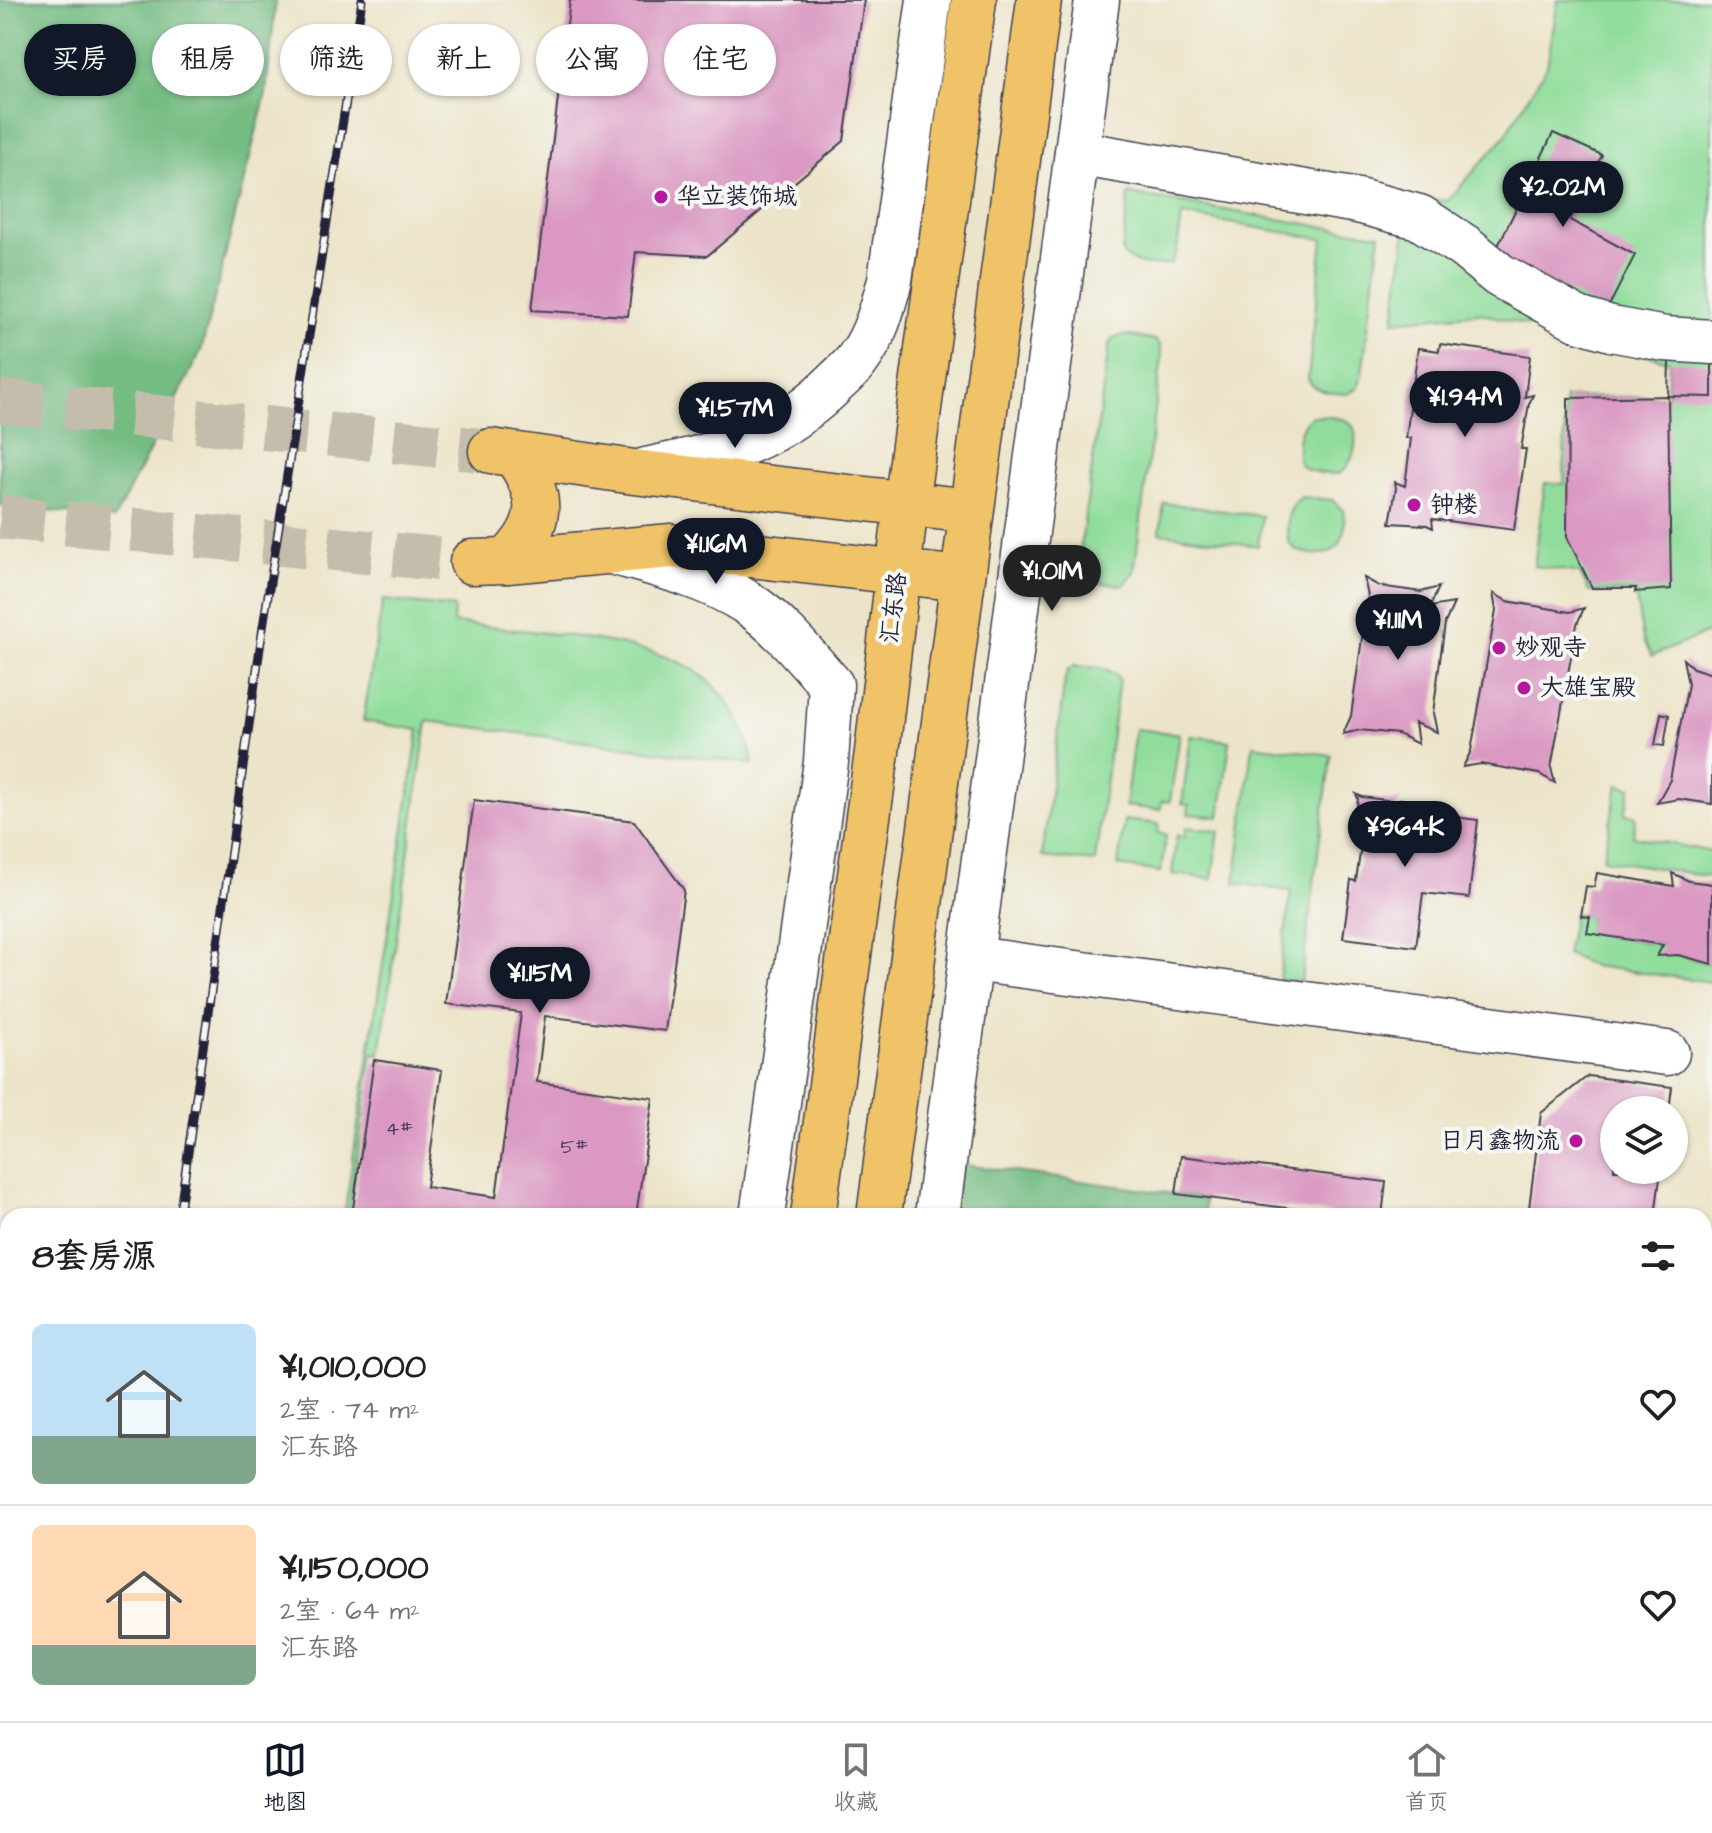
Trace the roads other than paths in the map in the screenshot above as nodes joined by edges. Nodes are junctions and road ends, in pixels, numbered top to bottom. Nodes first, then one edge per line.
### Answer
1 (929, 0) edge
2 (974, 0) edge
3 (1039, 0) edge
4 (1097, 0) edge
5 (1077, 153) junction
6 (938, 265) junction
7 (1712, 342) edge
8 (859, 359) junction
9 (634, 472) junction
10 (906, 505) junction
11 (970, 511) junction
12 (606, 551) junction
13 (899, 573) junction
14 (962, 579) junction
15 (831, 685) junction
16 (877, 752) junction
17 (973, 959) junction
18 (838, 1030) junction
19 (1667, 1053) dead end
20 (777, 1109) junction
21 (763, 1208) edge
22 (814, 1208) edge
23 (880, 1208) edge
24 (938, 1208) edge

1 - 8 street
2 - 6 main road, 汇东路
3 - 11 main road
4 - 5 street
5 - 7 street
5 - 17 street
6 - 8 street
6 - 10 main road, 汇东路
8 - 9 street
9 - 10 main road
9 - 12 main road
10 - 11 main road
10 - 13 main road, 汇东路
11 - 14 main road
12 - 13 main road
12 - 15 street
13 - 14 main road
13 - 16 main road, 汇东路
14 - 23 main road
15 - 16 street
15 - 20 street
16 - 18 main road, 汇东路
17 - 19 street
17 - 24 street
18 - 20 street
18 - 22 main road, 汇东路
20 - 21 street

